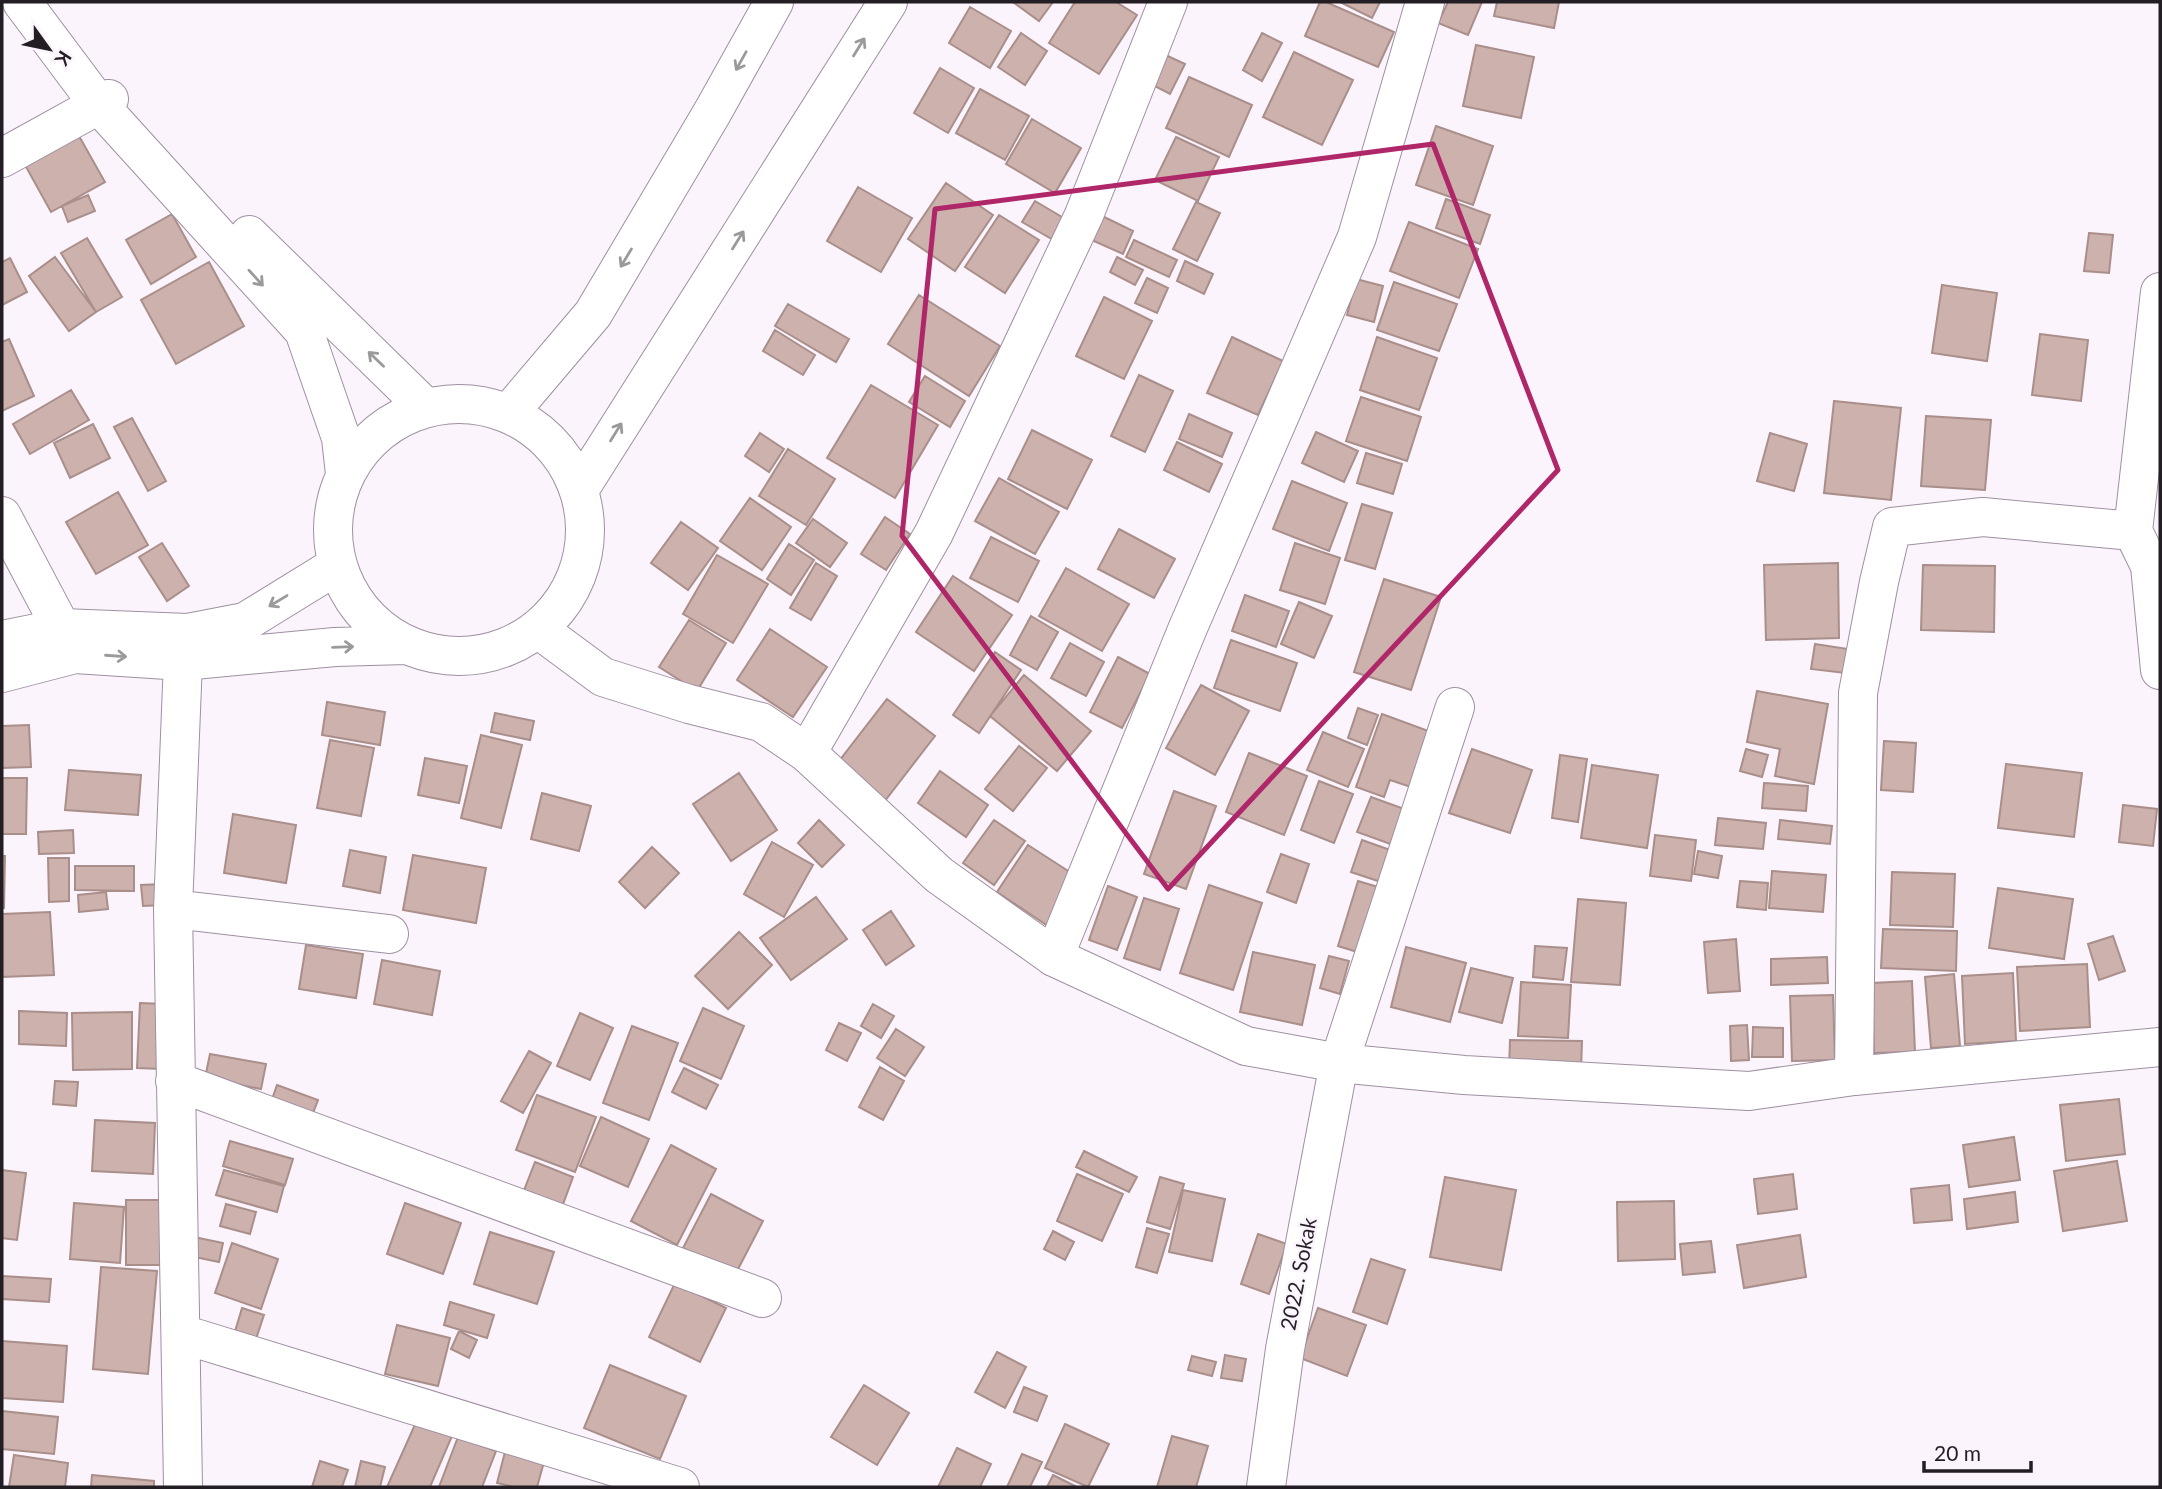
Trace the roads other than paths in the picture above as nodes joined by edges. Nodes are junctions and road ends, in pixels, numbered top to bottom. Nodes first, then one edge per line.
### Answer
1 (22, 2) edge
2 (38, 2) edge
3 (774, 2) edge
4 (888, 2) edge
5 (1168, 2) edge
6 (1425, 2) edge
7 (104, 102) junction
8 (2, 158) edge
9 (2160, 292) edge
10 (425, 407) junction
11 (509, 413) junction
12 (345, 474) junction
13 (579, 490) junction
14 (2, 516) edge
15 (2133, 531) junction
16 (336, 566) junction
17 (538, 629) junction
18 (2, 639) edge
19 (68, 640) junction
20 (405, 645) junction
21 (183, 661) junction
22 (2160, 670) edge
23 (2, 673) edge
24 (1455, 707) dead end
25 (807, 753) junction
26 (173, 909) junction
27 (389, 934) dead end
28 (1054, 957) junction
29 (2160, 1047) edge
30 (1339, 1063) junction
31 (1854, 1076) junction
32 (175, 1082) junction
33 (762, 1298) dead end
34 (182, 1334) junction
35 (183, 1487) edge
36 (680, 1487) edge
37 (1266, 1487) edge

1 - 7 main road
2 - 7 main road
3 -> 11 main road
13 -> 4 main road
5 - 25 main road
6 - 28 main road
7 - 8 main road
10 -> 7 main road
7 -> 12 main road
9 - 15 main road
10 - 11 main road
10 - 12 main road
11 - 13 main road
12 - 16 main road
13 - 17 main road
14 - 19 main road
15 - 22 main road
15 - 31 main road
16 -> 19 main road
16 - 20 main road
17 - 20 main road
17 - 25 main road
18 - 19 main road
19 -> 21 main road
19 - 23 main road
21 -> 20 main road
21 - 26 main road
24 - 30 main road, 2022. Sokak
25 - 28 main road
26 - 27 main road
26 - 32 main road
28 - 30 main road
29 - 31 main road
30 - 31 main road
30 - 37 main road, 2022. Sokak
32 - 33 main road
32 - 34 main road
34 - 35 main road
34 - 36 main road

